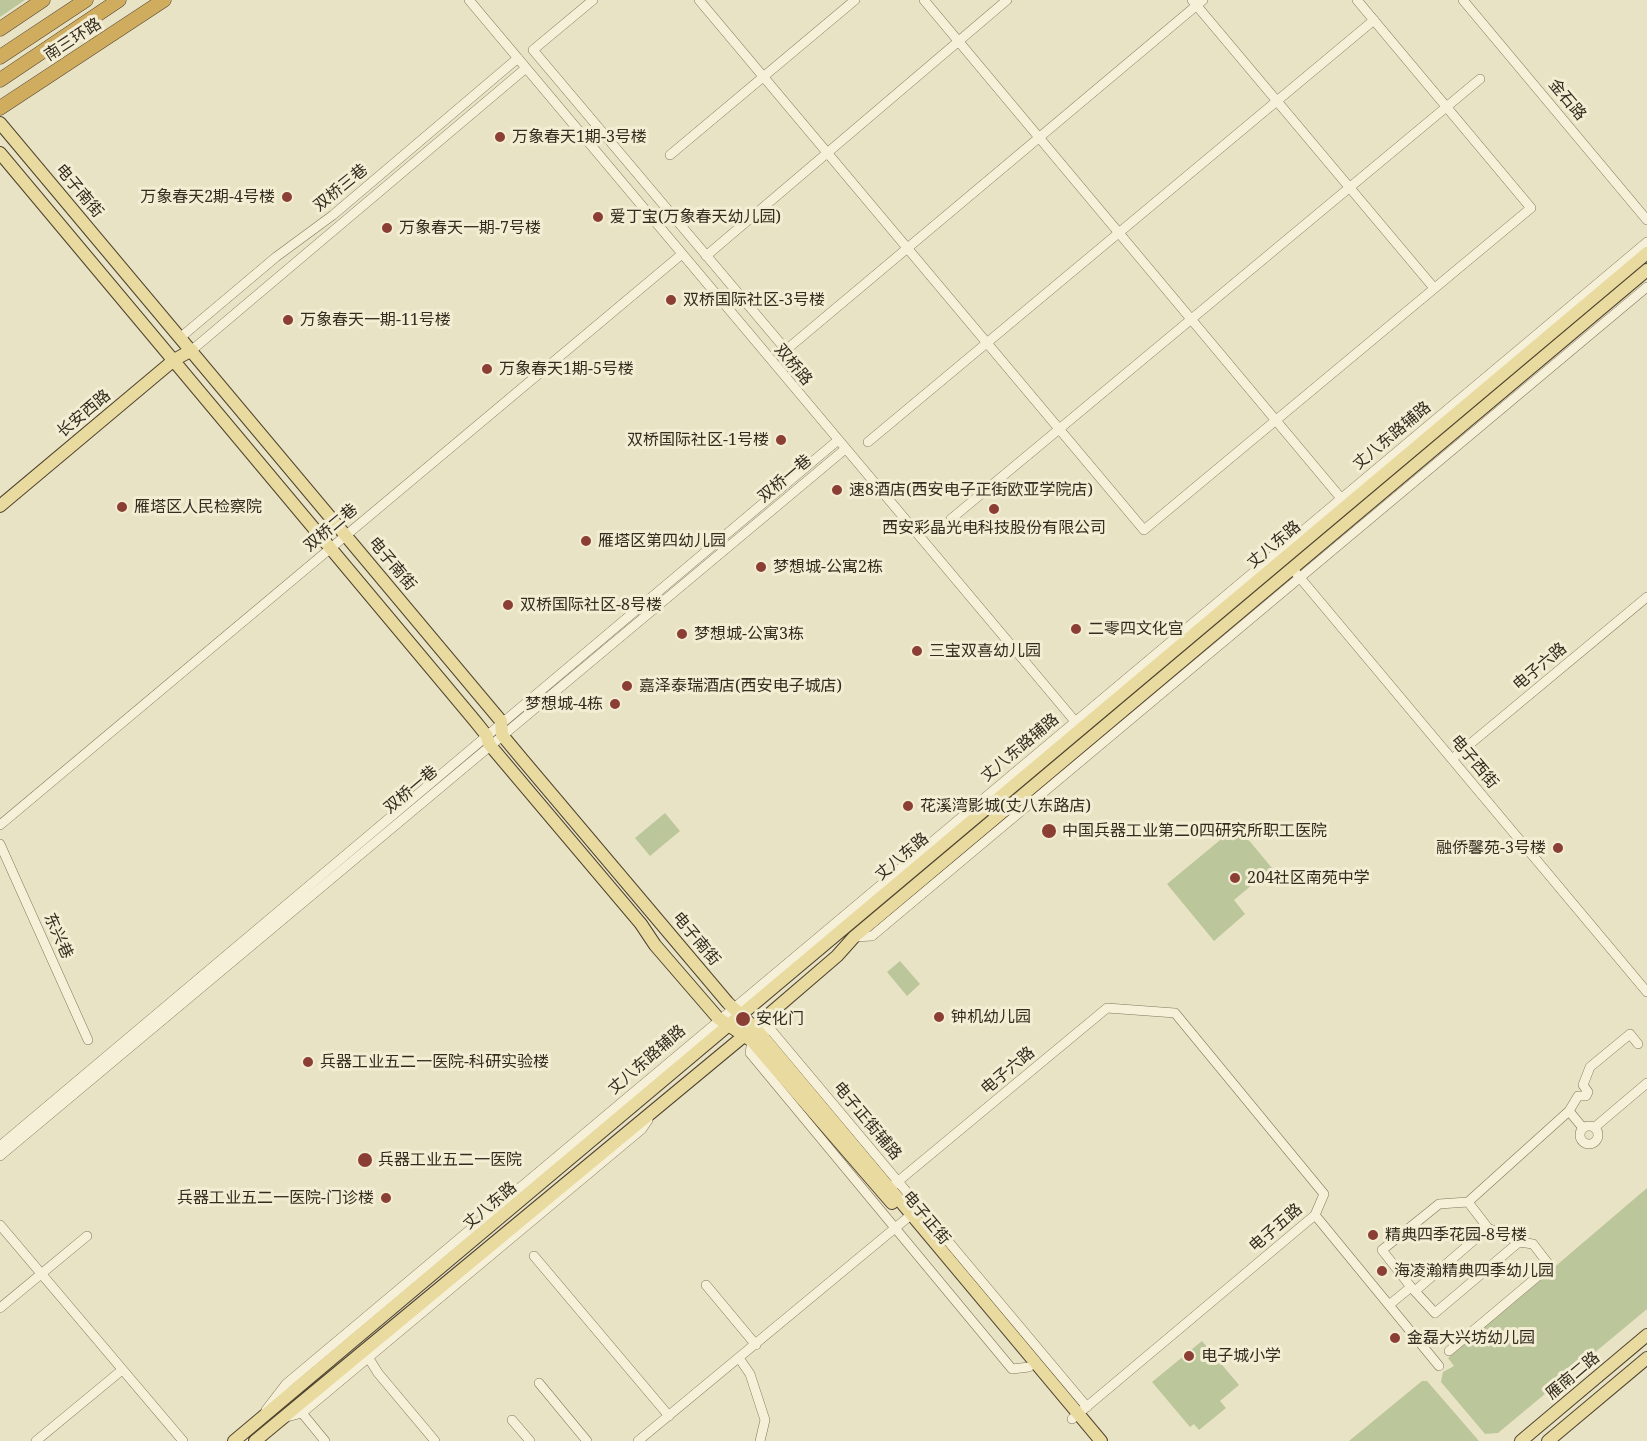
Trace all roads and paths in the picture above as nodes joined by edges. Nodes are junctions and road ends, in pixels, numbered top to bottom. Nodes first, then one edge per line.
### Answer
1 (44, 0) edge
2 (86, 0) edge
3 (119, 0) edge
4 (164, 0) edge
5 (469, 0) edge
6 (593, 0) edge
7 (699, 0) edge
8 (855, 0) edge
9 (924, 0) edge
10 (1007, 0) edge
11 (1357, 0) edge
12 (1463, 0) edge
13 (1197, 2) edge
14 (1374, 20) junction
15 (0, 29) edge
16 (958, 42) junction
17 (0, 57) edge
18 (518, 58) junction
19 (526, 68) junction
20 (764, 77) junction
21 (1480, 79) dead end
22 (0, 80) edge
23 (1276, 100) junction
24 (1445, 105) junction
25 (0, 108) edge
26 (0, 123) edge
27 (1039, 138) junction
28 (0, 153) edge
29 (826, 153) junction
30 (670, 155) dead end
31 (1348, 186) junction
32 (1647, 220) edge
33 (1119, 233) junction
34 (1647, 242) edge
35 (907, 249) junction
36 (1647, 253) edge
37 (682, 254) junction
38 (706, 256) junction
39 (1647, 270) edge
40 (1647, 287) edge
41 (1434, 288) junction
42 (1191, 318) junction
43 (181, 337) junction
44 (988, 343) junction
45 (192, 350) junction
46 (786, 350) junction
47 (171, 357) junction
48 (808, 376) dead end
49 (1276, 420) junction
50 (1059, 429) junction
51 (837, 441) junction
52 (868, 442) dead end
53 (844, 450) junction
54 (0, 496) edge
55 (1344, 502) junction
56 (0, 506) edge
57 (951, 519) dead end
58 (346, 535) junction
59 (331, 548) junction
60 (1289, 564) junction
61 (1647, 597) edge
62 (501, 721) junction
63 (1077, 725) junction
64 (502, 735) junction
65 (488, 740) junction
66 (1093, 742) junction
67 (1452, 759) junction
68 (0, 825) edge
69 (0, 844) edge
70 (1647, 992) edge
71 (736, 1011) junction
72 (1155, 1012) joint
73 (723, 1022) junction
74 (752, 1033) junction
75 (88, 1040) dead end
76 (1638, 1044) dead end
77 (1647, 1083) edge
78 (1569, 1111) junction
79 (653, 1112) junction
80 (1595, 1127) junction
81 (1583, 1128) junction
82 (0, 1146) edge
83 (0, 1156) edge
84 (894, 1185) junction
85 (1467, 1202) junction
86 (1315, 1215) junction
87 (905, 1220) junction
88 (0, 1226) edge
89 (1488, 1228) junction
90 (87, 1236) dead end
91 (1519, 1242) junction
92 (534, 1256) dead end
93 (41, 1275) junction
94 (706, 1285) dead end
95 (1413, 1289) junction
96 (1389, 1305) junction
97 (0, 1308) edge
98 (1647, 1335) edge
99 (756, 1345) junction
100 (1449, 1351) dead end
101 (368, 1357) junction
102 (739, 1358) junction
103 (1647, 1358) edge
104 (1439, 1366) dead end
105 (122, 1370) junction
106 (539, 1383) dead end
107 (302, 1413) junction
108 (1079, 1413) junction
109 (669, 1416) junction
110 (282, 1419) junction
111 (512, 1420) dead end
112 (1522, 1440) edge
113 (36, 1441) edge
114 (183, 1441) edge
115 (234, 1441) edge
116 (255, 1441) edge
117 (325, 1441) edge
118 (435, 1441) edge
119 (530, 1441) edge
120 (587, 1441) edge
121 (638, 1441) edge
122 (760, 1441) edge
123 (1091, 1441) edge
124 (1101, 1441) edge
125 (1548, 1441) edge

1 - 15 highway
2 - 17 highway
3 - 22 highway
4 - 25 highway, 南三环路
5 - 18 street, 双桥路
6 - 38 street
7 - 20 street
8 - 20 street
9 - 16 street
10 - 16 street
11 - 14 street
12 - 32 street, 金石路
13 - 23 street
13 - 27 street
14 - 23 street
14 - 24 street
16 - 27 street
16 - 29 street
18 - 19 street, 双桥路
18 - 43 street, 双桥三巷
19 - 37 street, 双桥路
19 - 45 street, 双桥三巷
20 - 29 street
20 - 30 street
21 - 24 street
23 - 31 street
23 - 33 street
24 - 31 street
24 - 41 street
26 - 43 main road, 电子南街
27 - 33 street
27 - 35 street
28 - 47 main road, 电子南街
29 - 35 street
29 - 38 street
31 - 41 street
31 - 42 street
33 - 42 street
33 - 44 street
34 - 55 street, 丈八东路辅路
35 - 44 street
35 - 46 street
36 - 55 main road, 丈八东路
37 - 51 street, 双桥路
37 - 58 street, 双桥二巷
38 - 46 street
39 - 60 main road, 丈八东路
40 - 60 street
41 - 49 street
42 - 49 street
42 - 50 street
43 - 45 main road, 电子南街
43 - 47 main road, 长安西路
44 - 50 street
44 - 52 street
45 - 47 main road, 长安西路
45 - 58 main road, 电子南街
46 - 48 street
47 - 54 main road, 长安西路
47 - 56 main road, 长安西路
47 - 59 main road, 电子南街
49 - 50 street
49 - 55 street
50 - 57 street
51 - 53 street, 双桥路
51 - 62 street, 双桥一巷
53 - 63 street, 双桥路
53 - 64 street, 双桥一巷
55 - 60 main road, 丈八东路
58 - 59 street, 双桥二巷
58 - 62 main road, 电子南街
59 - 65 main road, 电子南街
59 - 68 street, 双桥二巷
60 - 63 main road, 丈八东路
60 - 66 main road, 丈八东路
60 - 67 street, 电子西街
61 - 67 street, 电子六路
62 - 64 main road
62 - 65 street, 双桥一巷
63 - 66 street, 双桥路
63 - 71 main road, 丈八东路
64 - 65 street, 双桥一巷
64 - 71 main road, 电子南街
65 - 73 main road, 电子南街
65 - 82 street, 双桥一巷
65 - 83 street, 双桥一巷
66 - 74 main road, 丈八东路
67 - 70 street, 电子西街
69 - 75 street, 东兴巷
71 - 73 main road, 丈八东路
71 - 74 main road, 电子南街
72 - 84 street, 电子六路
72 - 86 street, 电子五路
73 - 74 main road, 电子正街
73 - 115 main road, 丈八东路
74 - 79 main road, 丈八东路
74 - 84 main road, 电子正街
74 - 87 main road, 电子正街
76 - 78 street
77 - 80 street
78 - 81 street
78 - 85 street
79 - 101 street
79 - 110 main road, 丈八东路
80 - 81 street
80 - 81 street
84 - 87 main road, 电子正街
84 - 108 street, 电子正街辅路
85 - 89 street
85 - 95 street
86 - 96 street
86 - 108 street, 电子五路
87 - 99 street
87 - 108 main road, 电子正街
87 - 108 main road, 电子正街
88 - 93 street
89 - 91 street
89 - 95 street
90 - 93 street
91 - 95 street
91 - 100 street
92 - 109 street
93 - 97 street
93 - 105 street
94 - 99 street
95 - 96 street
96 - 104 street
98 - 112 main road, 雁南二路
99 - 102 street
101 - 107 street
101 - 118 street
102 - 109 street
102 - 122 street
103 - 125 main road, 雁南二路
105 - 113 street
105 - 114 street
106 - 120 street
107 - 110 street
107 - 117 street
108 - 123 main road, 电子正街
108 - 124 main road, 电子正街
109 - 121 street
110 - 116 main road, 丈八东路
111 - 119 street

